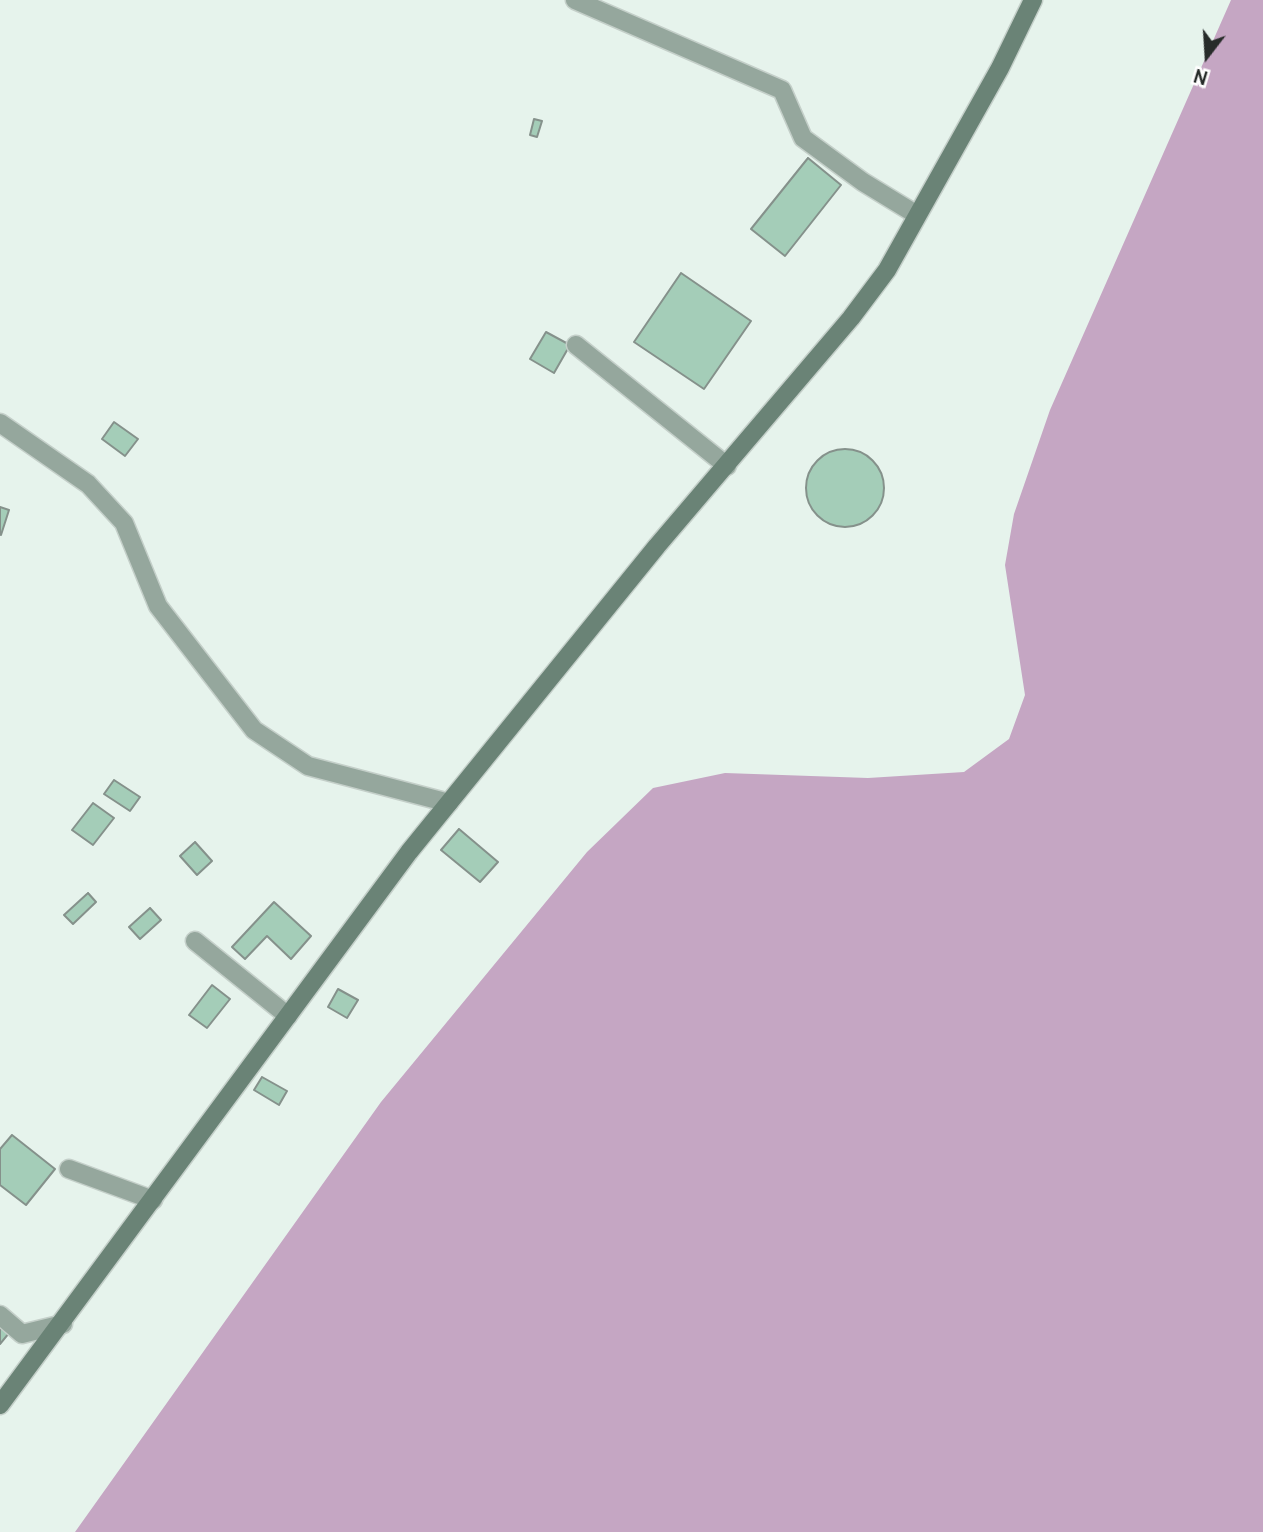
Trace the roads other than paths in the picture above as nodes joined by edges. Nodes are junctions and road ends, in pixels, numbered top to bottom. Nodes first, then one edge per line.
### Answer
1 (575, 0) edge
2 (1033, 0) edge
3 (917, 215) junction
4 (576, 345) dead end
5 (0, 423) edge
6 (727, 466) junction
7 (449, 803) junction
8 (195, 941) dead end
9 (288, 1016) junction
10 (69, 1169) dead end
11 (153, 1200) junction
12 (0, 1315) edge
13 (63, 1324) junction
14 (0, 1405) edge

1 - 3 street
2 - 3 main road
3 - 6 main road
4 - 6 street
5 - 7 street
6 - 7 main road
7 - 9 main road
8 - 9 street
9 - 11 main road
10 - 11 street
11 - 13 main road
12 - 13 street
13 - 14 main road

